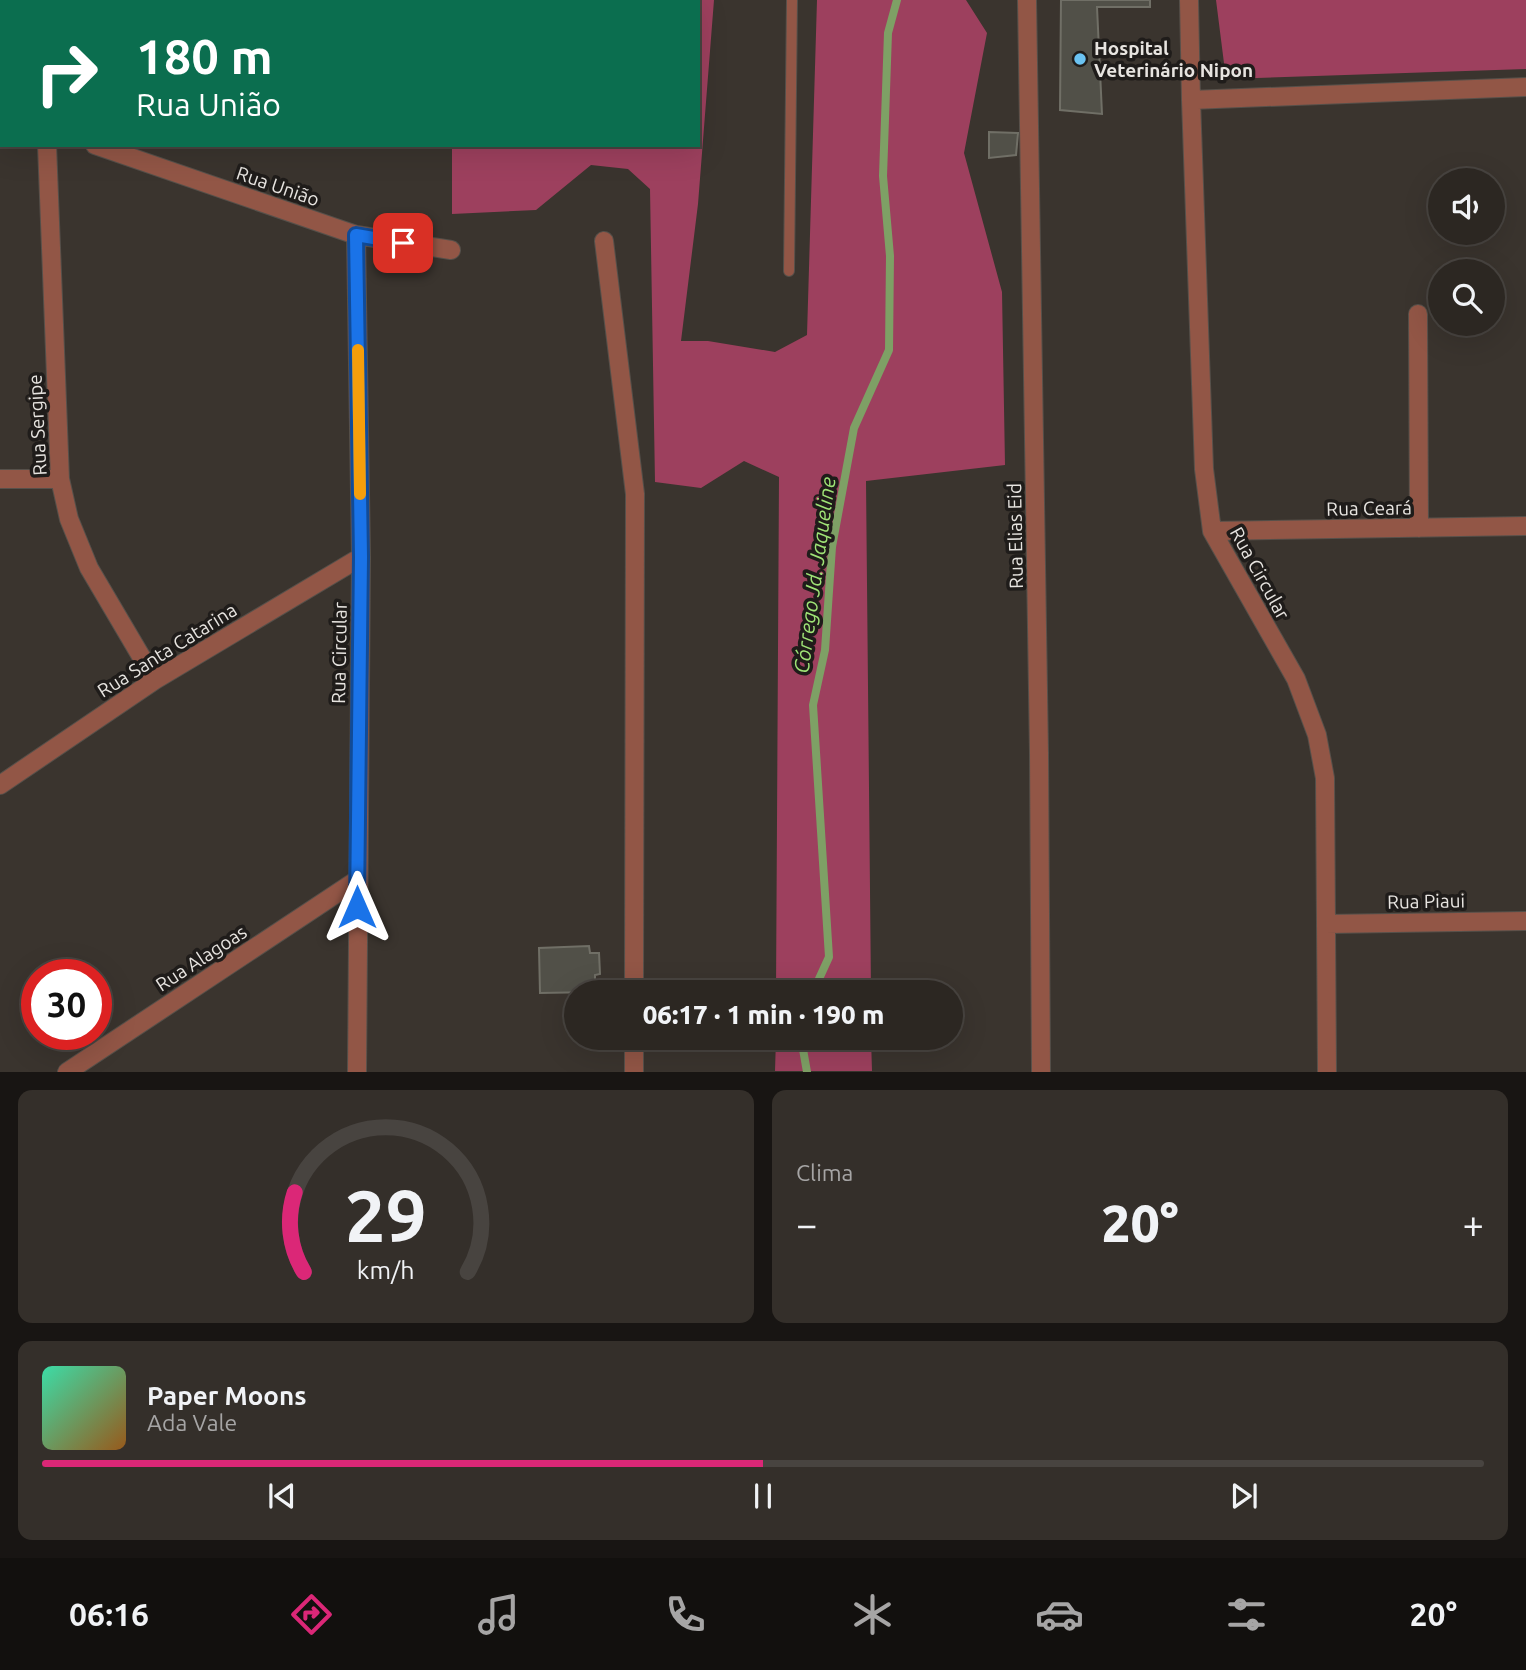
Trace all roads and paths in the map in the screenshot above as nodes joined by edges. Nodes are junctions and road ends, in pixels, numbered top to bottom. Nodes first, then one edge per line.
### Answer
1 (792, 0) edge
2 (1027, 0) edge
3 (1189, 0) edge
4 (1526, 87) edge
5 (1191, 100) junction
6 (47, 147) edge
7 (101, 147) edge
8 (356, 235) junction
9 (604, 241) dead end
10 (451, 250) dead end
11 (789, 271) dead end
12 (1418, 314) dead end
13 (0, 479) edge
14 (60, 479) junction
15 (1526, 526) edge
16 (1419, 528) junction
17 (1212, 531) junction
18 (361, 557) junction
19 (155, 680) junction
20 (0, 785) edge
21 (357, 880) junction
22 (1526, 920) edge
23 (1326, 924) junction
24 (634, 980) edge
25 (634, 1050) edge
26 (67, 1072) edge
27 (357, 1072) edge
28 (634, 1072) edge
29 (1041, 1072) edge
30 (1327, 1072) edge

1 - 11 lane
2 - 29 street, Rua Elias Eid
3 - 5 street, Rua Circular
4 - 5 street
5 - 17 street, Rua Circular
6 - 14 street, Rua Sergipe
7 - 8 street, Rua União
8 - 10 street, Rua União
8 - 18 street, Rua Circular
9 - 24 street
12 - 16 street
13 - 14 street
14 - 19 street, Rua Sergipe
15 - 16 street, Rua Ceará
16 - 17 street, Rua Ceará
17 - 23 street, Rua Circular
18 - 19 street, Rua Santa Catarina
18 - 21 street, Rua Circular
19 - 20 street, Rua Santa Catarina
21 - 26 street, Rua Alagoas
21 - 27 street, Rua Circular
22 - 23 street, Rua Piaui
23 - 30 street, Rua Circular
25 - 28 street

